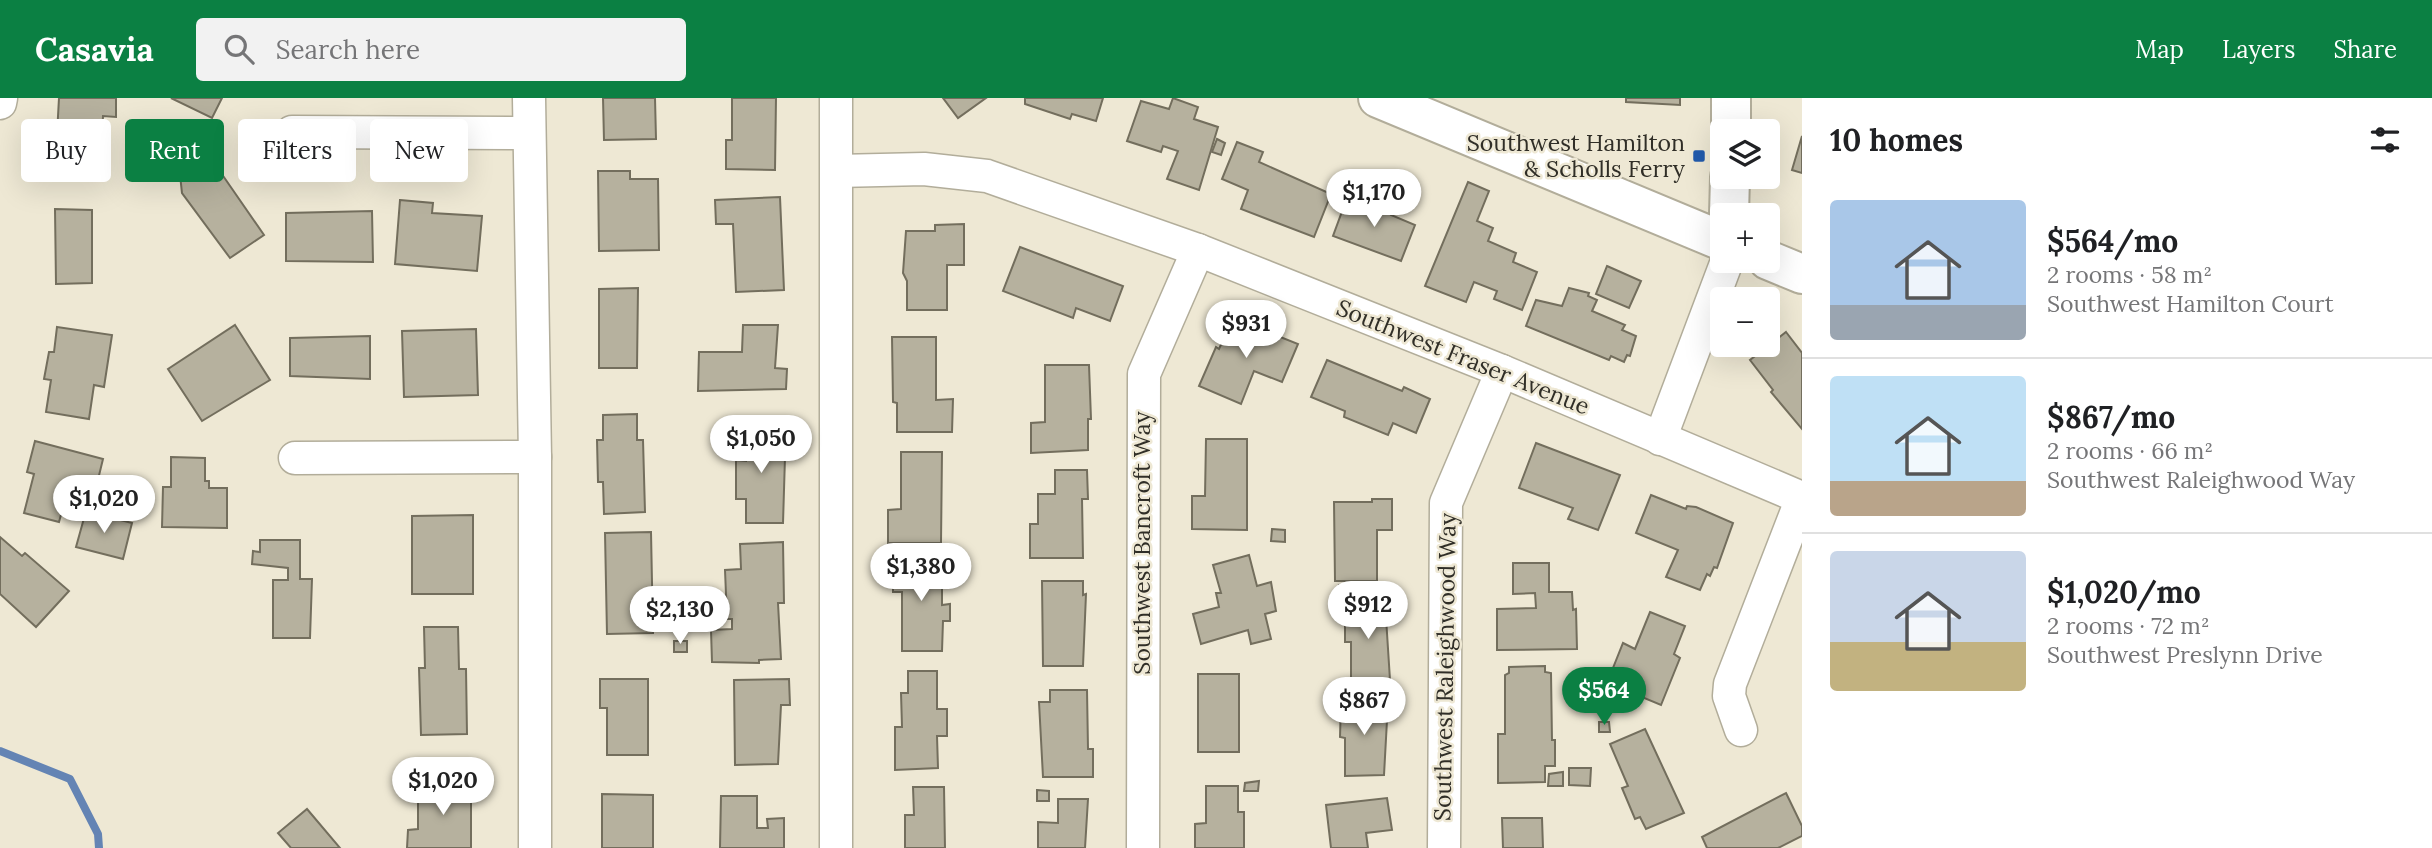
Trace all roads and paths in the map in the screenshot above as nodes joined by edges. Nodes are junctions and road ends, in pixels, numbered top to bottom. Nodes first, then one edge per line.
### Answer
1 (1, 98) edge
2 (528, 98) edge
3 (836, 98) edge
4 (1378, 98) edge
5 (1731, 98) edge
6 (0, 103) edge
7 (1731, 119) edge
8 (356, 132) edge
9 (529, 133) junction
10 (837, 171) junction
11 (1710, 236) edge
12 (1198, 250) junction
13 (1780, 265) edge
14 (1722, 273) edge
15 (1802, 274) edge
16 (1502, 371) junction
17 (1660, 439) junction
18 (535, 457) junction
19 (295, 458) dead end
20 (1802, 498) edge
21 (1741, 730) dead end
22 (535, 848) edge
23 (836, 848) edge
24 (1143, 848) edge
25 (1444, 848) edge

1 - 6 street
2 - 9 street
3 - 10 street
4 - 11 main road
5 - 7 main road
8 - 9 street
9 - 18 street
10 - 12 street, Southwest Fraser Avenue
10 - 23 street
12 - 16 street, Southwest Fraser Avenue
12 - 24 street, Southwest Bancroft Way
13 - 15 main road
14 - 17 street
16 - 17 street, Southwest Fraser Avenue
16 - 25 street, Southwest Raleighwood Way
17 - 20 street, Southwest Fraser Avenue
18 - 19 street
18 - 22 street
20 - 21 street

